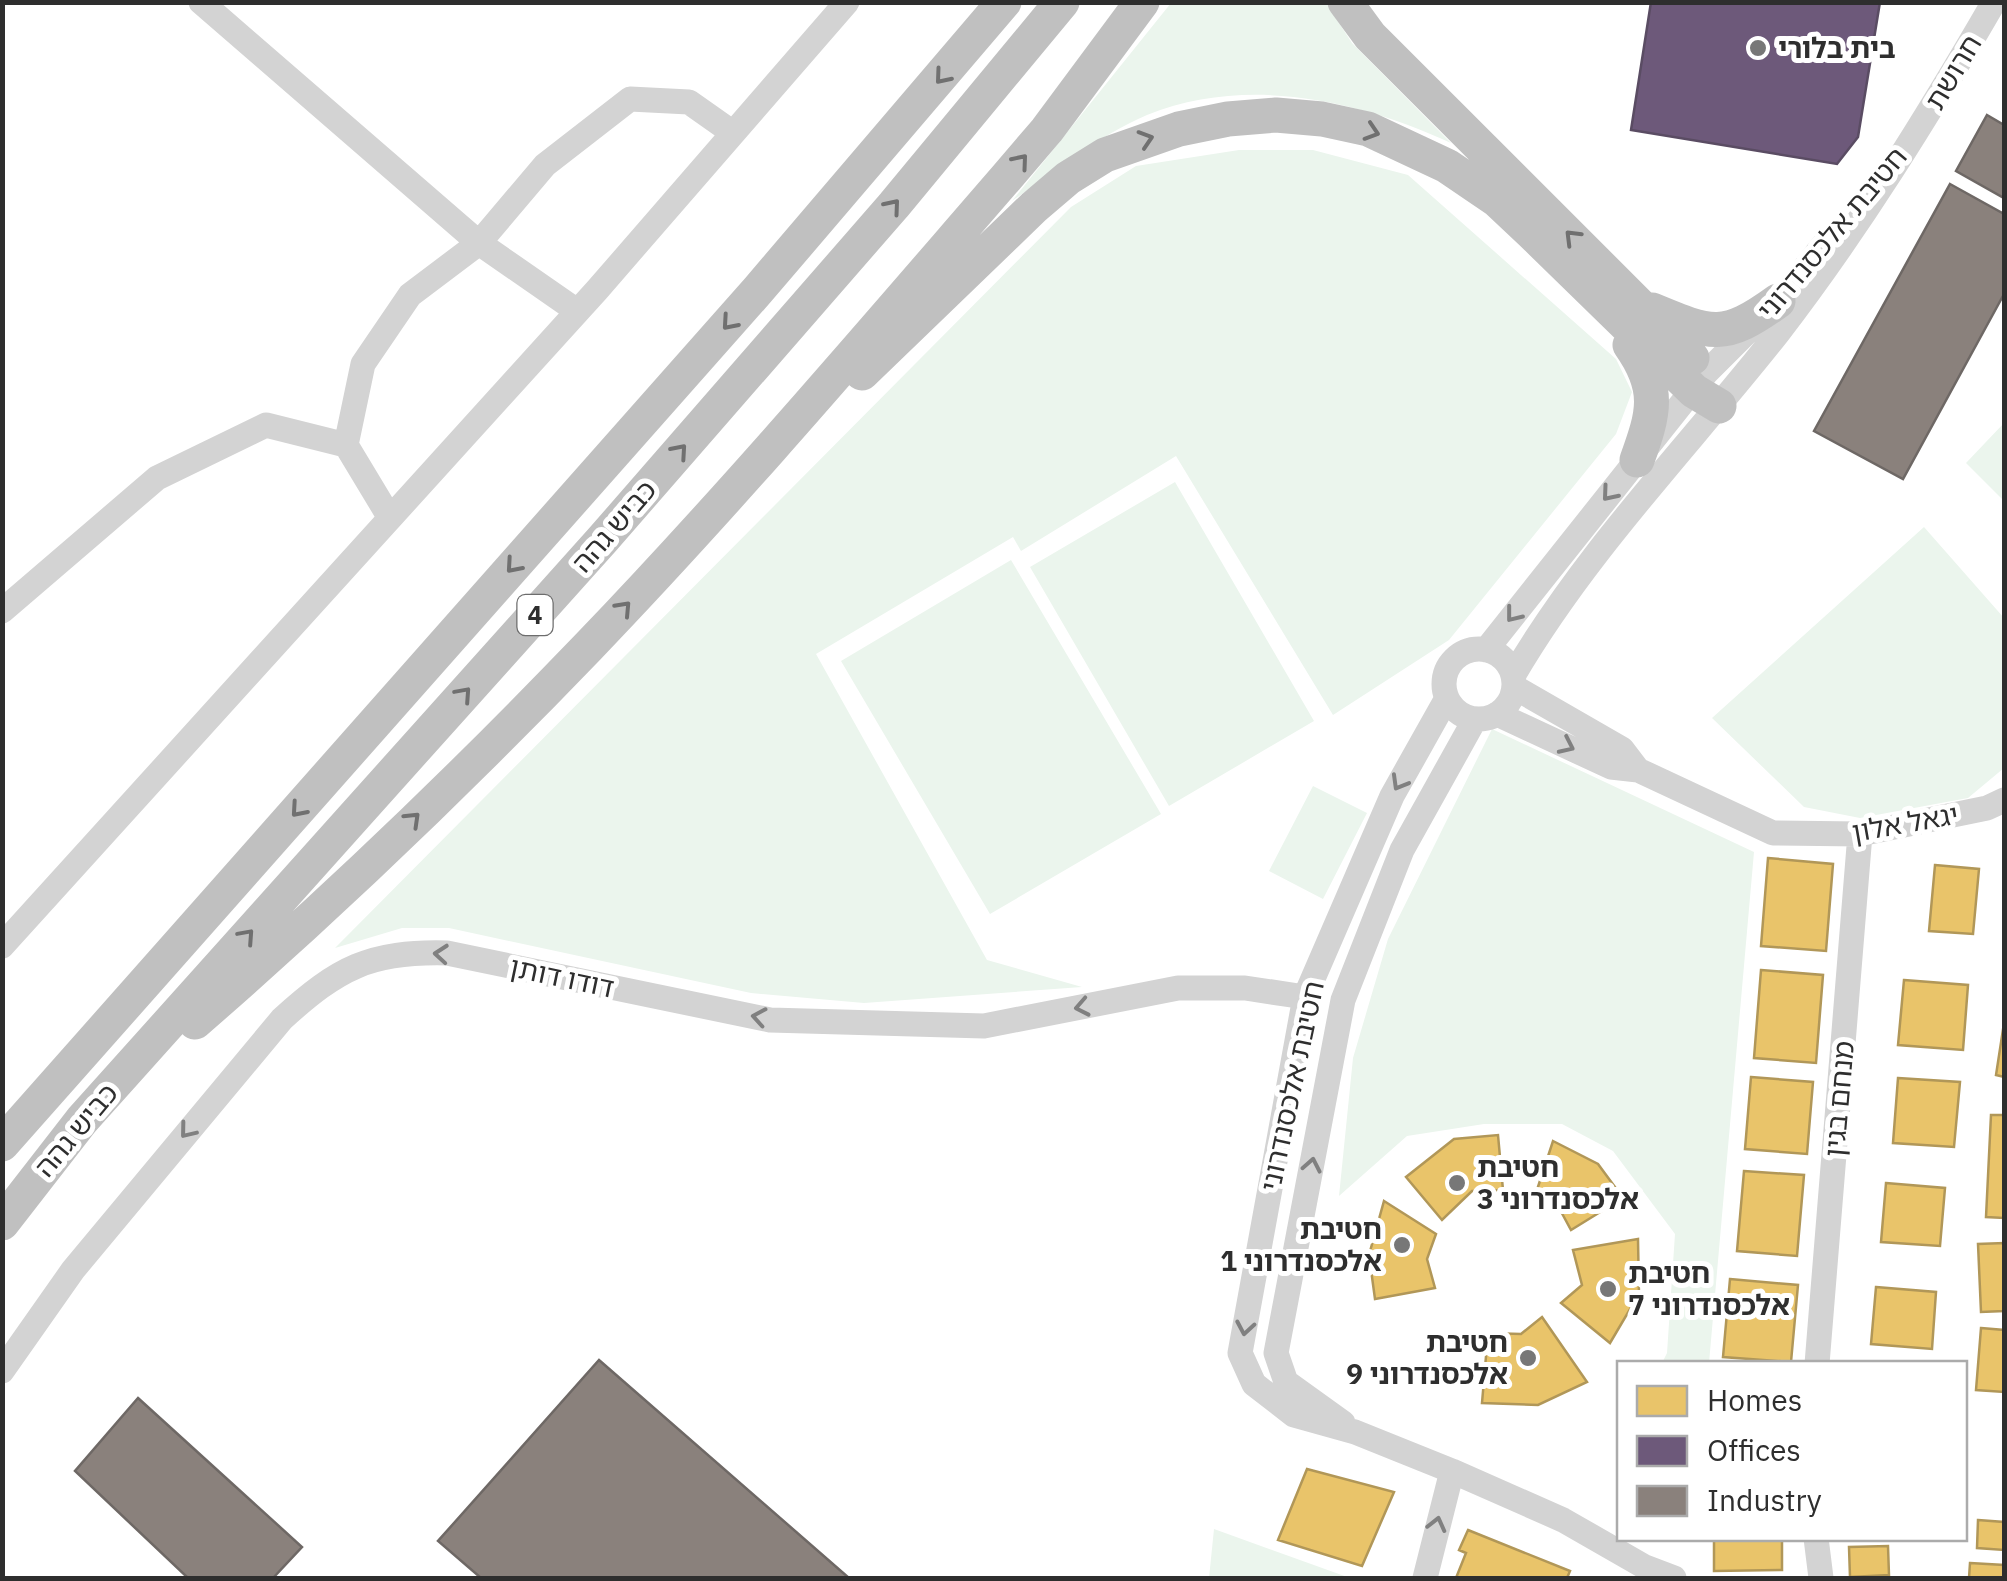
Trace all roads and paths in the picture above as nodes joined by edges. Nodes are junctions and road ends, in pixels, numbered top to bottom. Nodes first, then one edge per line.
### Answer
1 (201, 2) edge
2 (847, 2) edge
3 (1004, 2) edge
4 (1062, 2) edge
5 (1142, 2) edge
6 (1345, 2) edge
7 (1994, 2) edge
8 (733, 133) junction
9 (1910, 140) junction
10 (479, 243) junction
11 (1591, 292) junction
12 (1778, 301) junction
13 (1642, 305) junction
14 (577, 311) junction
15 (1706, 390) junction
16 (346, 445) junction
17 (1637, 460) junction
18 (390, 518) junction
19 (656, 575) junction
20 (2, 611) edge
21 (1486, 650) junction
22 (1513, 681) junction
23 (1447, 698) junction
24 (1486, 716) junction
25 (1638, 770) junction
26 (2004, 800) edge
27 (1860, 834) junction
28 (2, 946) edge
29 (1306, 997) junction
30 (82, 1120) junction
31 (2, 1144) edge
32 (2, 1223) edge
33 (1817, 1361) edge
34 (2, 1372) edge
35 (1355, 1432) junction
36 (1452, 1471) junction
37 (1816, 1541) edge
38 (1425, 1578) edge
39 (1674, 1578) edge
40 (1821, 1578) edge

1 - 10 street
2 - 8 street
3 -> 31 highway, כביש גהה / 4
30 -> 4 highway, כביש גהה / 4
19 -> 5 highway
13 -> 6 highway
7 - 9 street, חרושת
8 - 10 street
8 - 14 street
9 - 12 street, חטיבת אלכסנדרוני
9 - 15 street, חטיבת אלכסנדרוני
10 - 14 street
10 - 16 street
11 - 15 highway
11 - 17 highway
19 -> 11 highway
12 - 13 highway
12 - 15 street, חטיבת אלכסנדרוני
13 - 15 highway
14 - 18 street
15 - 17 street, חטיבת אלכסנדרוני
15 - 22 street, חטיבת אלכסנדרוני
16 - 18 street
16 - 20 street
17 -> 21 street, חטיבת אלכסנדרוני
18 - 28 street
30 -> 19 highway
21 - 22 street
21 - 23 street
22 - 24 street
22 - 25 street, יגאל אלון
23 - 24 street
23 -> 29 street, חטיבת אלכסנדרוני
24 -> 25 street, יגאל אלון
35 -> 24 street, חטיבת אלכסנדרוני
25 - 27 street, יגאל אלון
26 - 27 street, יגאל אלון
27 - 33 street, מנחם בגין
29 -> 34 street, דודו דותן
29 -> 35 street, חטיבת אלכסנדרוני
30 - 32 highway, כביש גהה / 4
35 - 36 street, חטיבת אלכסנדרוני
38 -> 36 street
36 - 39 street, חטיבת אלכסנדרוני
37 - 40 street

